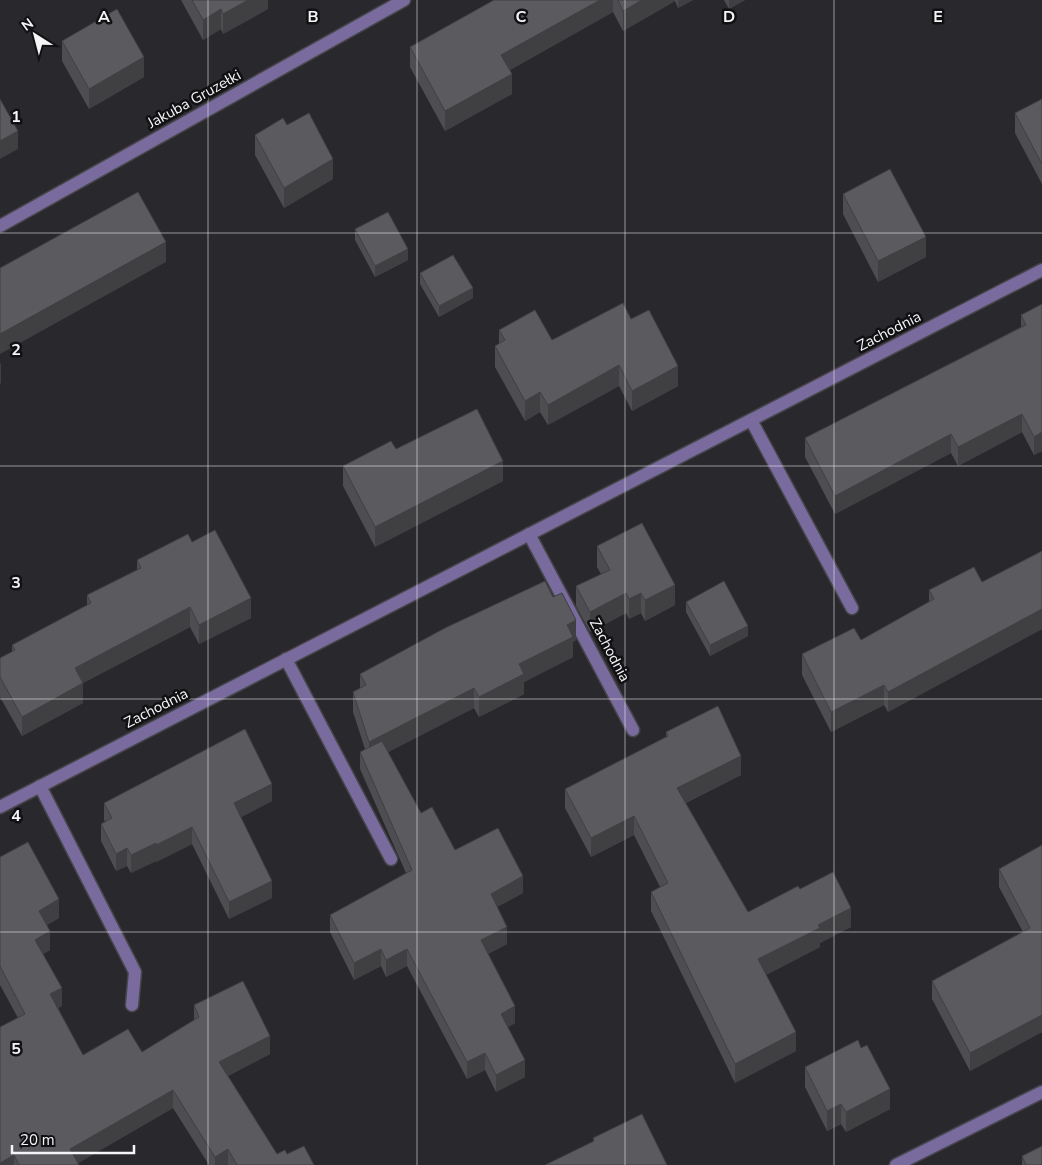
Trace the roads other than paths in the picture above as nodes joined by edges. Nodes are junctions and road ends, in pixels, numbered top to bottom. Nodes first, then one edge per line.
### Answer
1 (404, 0) edge
2 (0, 226) edge
3 (1042, 270) edge
4 (751, 420) junction
5 (529, 534) junction
6 (852, 608) dead end
7 (286, 659) junction
8 (633, 730) dead end
9 (40, 786) junction
10 (0, 806) edge
11 (391, 859) dead end
12 (132, 1005) dead end
13 (1042, 1092) edge
14 (896, 1165) edge

1 - 2 street, Jakuba Gruzełki
3 - 4 street, Zachodnia
4 - 5 street, Zachodnia
4 - 6 street
5 - 7 street, Zachodnia
5 - 8 street, Zachodnia
7 - 9 street, Zachodnia
7 - 11 street
9 - 10 street, Zachodnia
9 - 12 street
13 - 14 street

